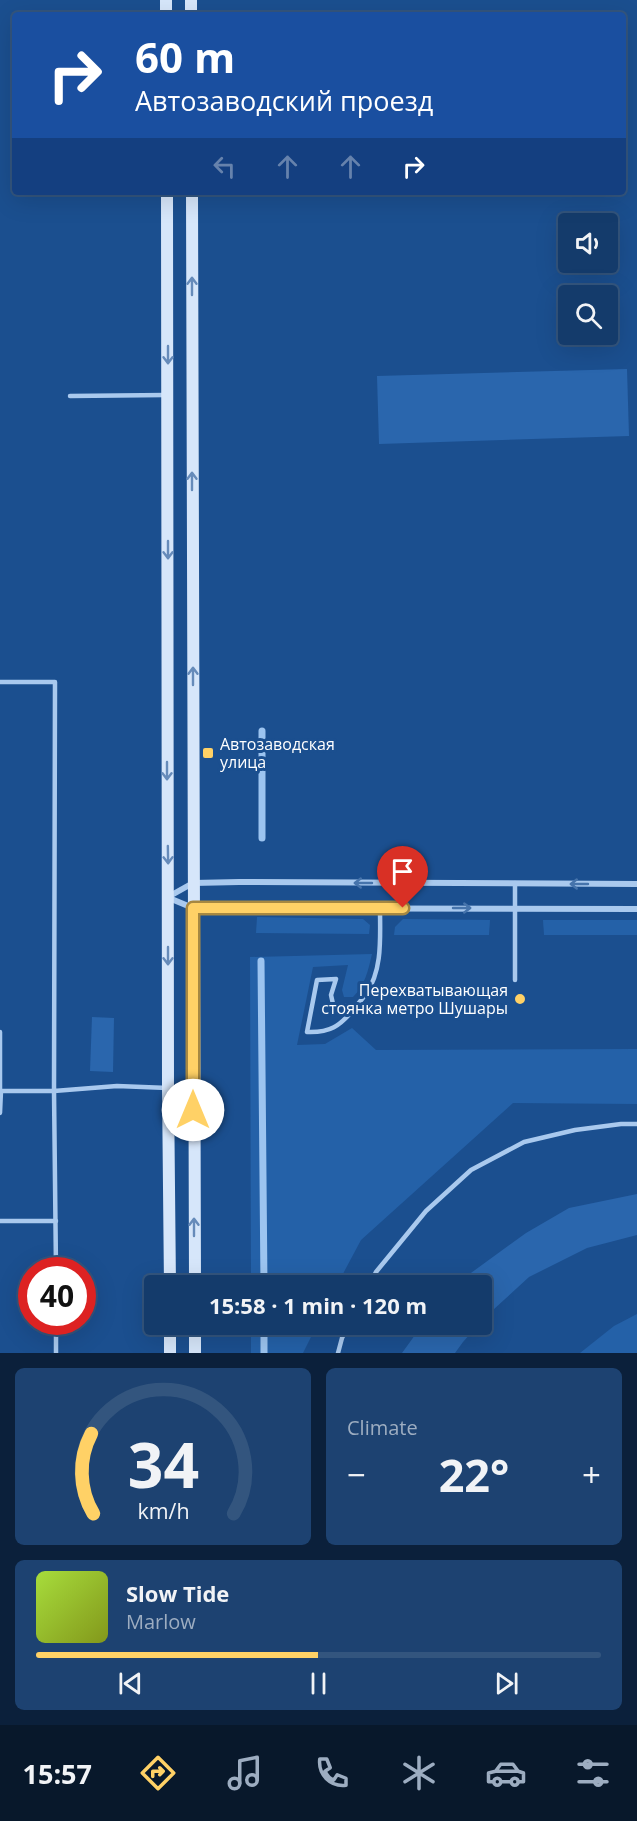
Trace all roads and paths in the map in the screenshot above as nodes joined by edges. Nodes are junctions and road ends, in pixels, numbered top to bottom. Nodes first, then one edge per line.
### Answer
1 (167, 195) edge
2 (192, 195) edge
3 (168, 395) junction
4 (70, 396) dead end
5 (0, 682) edge
6 (515, 883) junction
7 (193, 884) junction
8 (637, 884) edge
9 (168, 897) junction
10 (193, 908) junction
11 (380, 908) junction
12 (515, 908) junction
13 (637, 909) edge
14 (515, 980) dead end
15 (356, 1006) junction
16 (0, 1032) edge
17 (193, 1087) junction
18 (168, 1088) junction
19 (0, 1091) edge
20 (54, 1091) junction
21 (0, 1113) edge
22 (637, 1124) edge
23 (0, 1221) edge
24 (56, 1221) junction
25 (56, 1257) edge
26 (170, 1275) edge
27 (195, 1275) edge
28 (374, 1275) edge
29 (56, 1335) edge
30 (170, 1335) edge
31 (195, 1335) edge
32 (344, 1335) edge
33 (56, 1353) edge
34 (170, 1353) edge
35 (195, 1353) edge
36 (338, 1353) edge

1 -> 3 street
7 -> 2 street
3 - 4 lane
3 -> 9 street
5 - 20 lane
6 -> 7 street
8 -> 6 street
6 - 12 lane
7 - 9 street
7 - 10 street
9 - 10 street
9 -> 18 street
10 - 11 street
10 - 17 street
11 -> 12 street
11 - 15 lane
12 - 13 street
12 - 14 lane
15 - 15 lane
16 - 19 lane
17 - 18 lane
27 -> 17 street
18 - 20 lane
18 - 26 street
19 - 20 lane
19 - 21 lane
20 - 24 lane
22 - 28 lane
23 - 24 lane
24 - 25 lane
29 - 33 lane
30 - 34 street
31 - 35 street
32 - 36 lane

